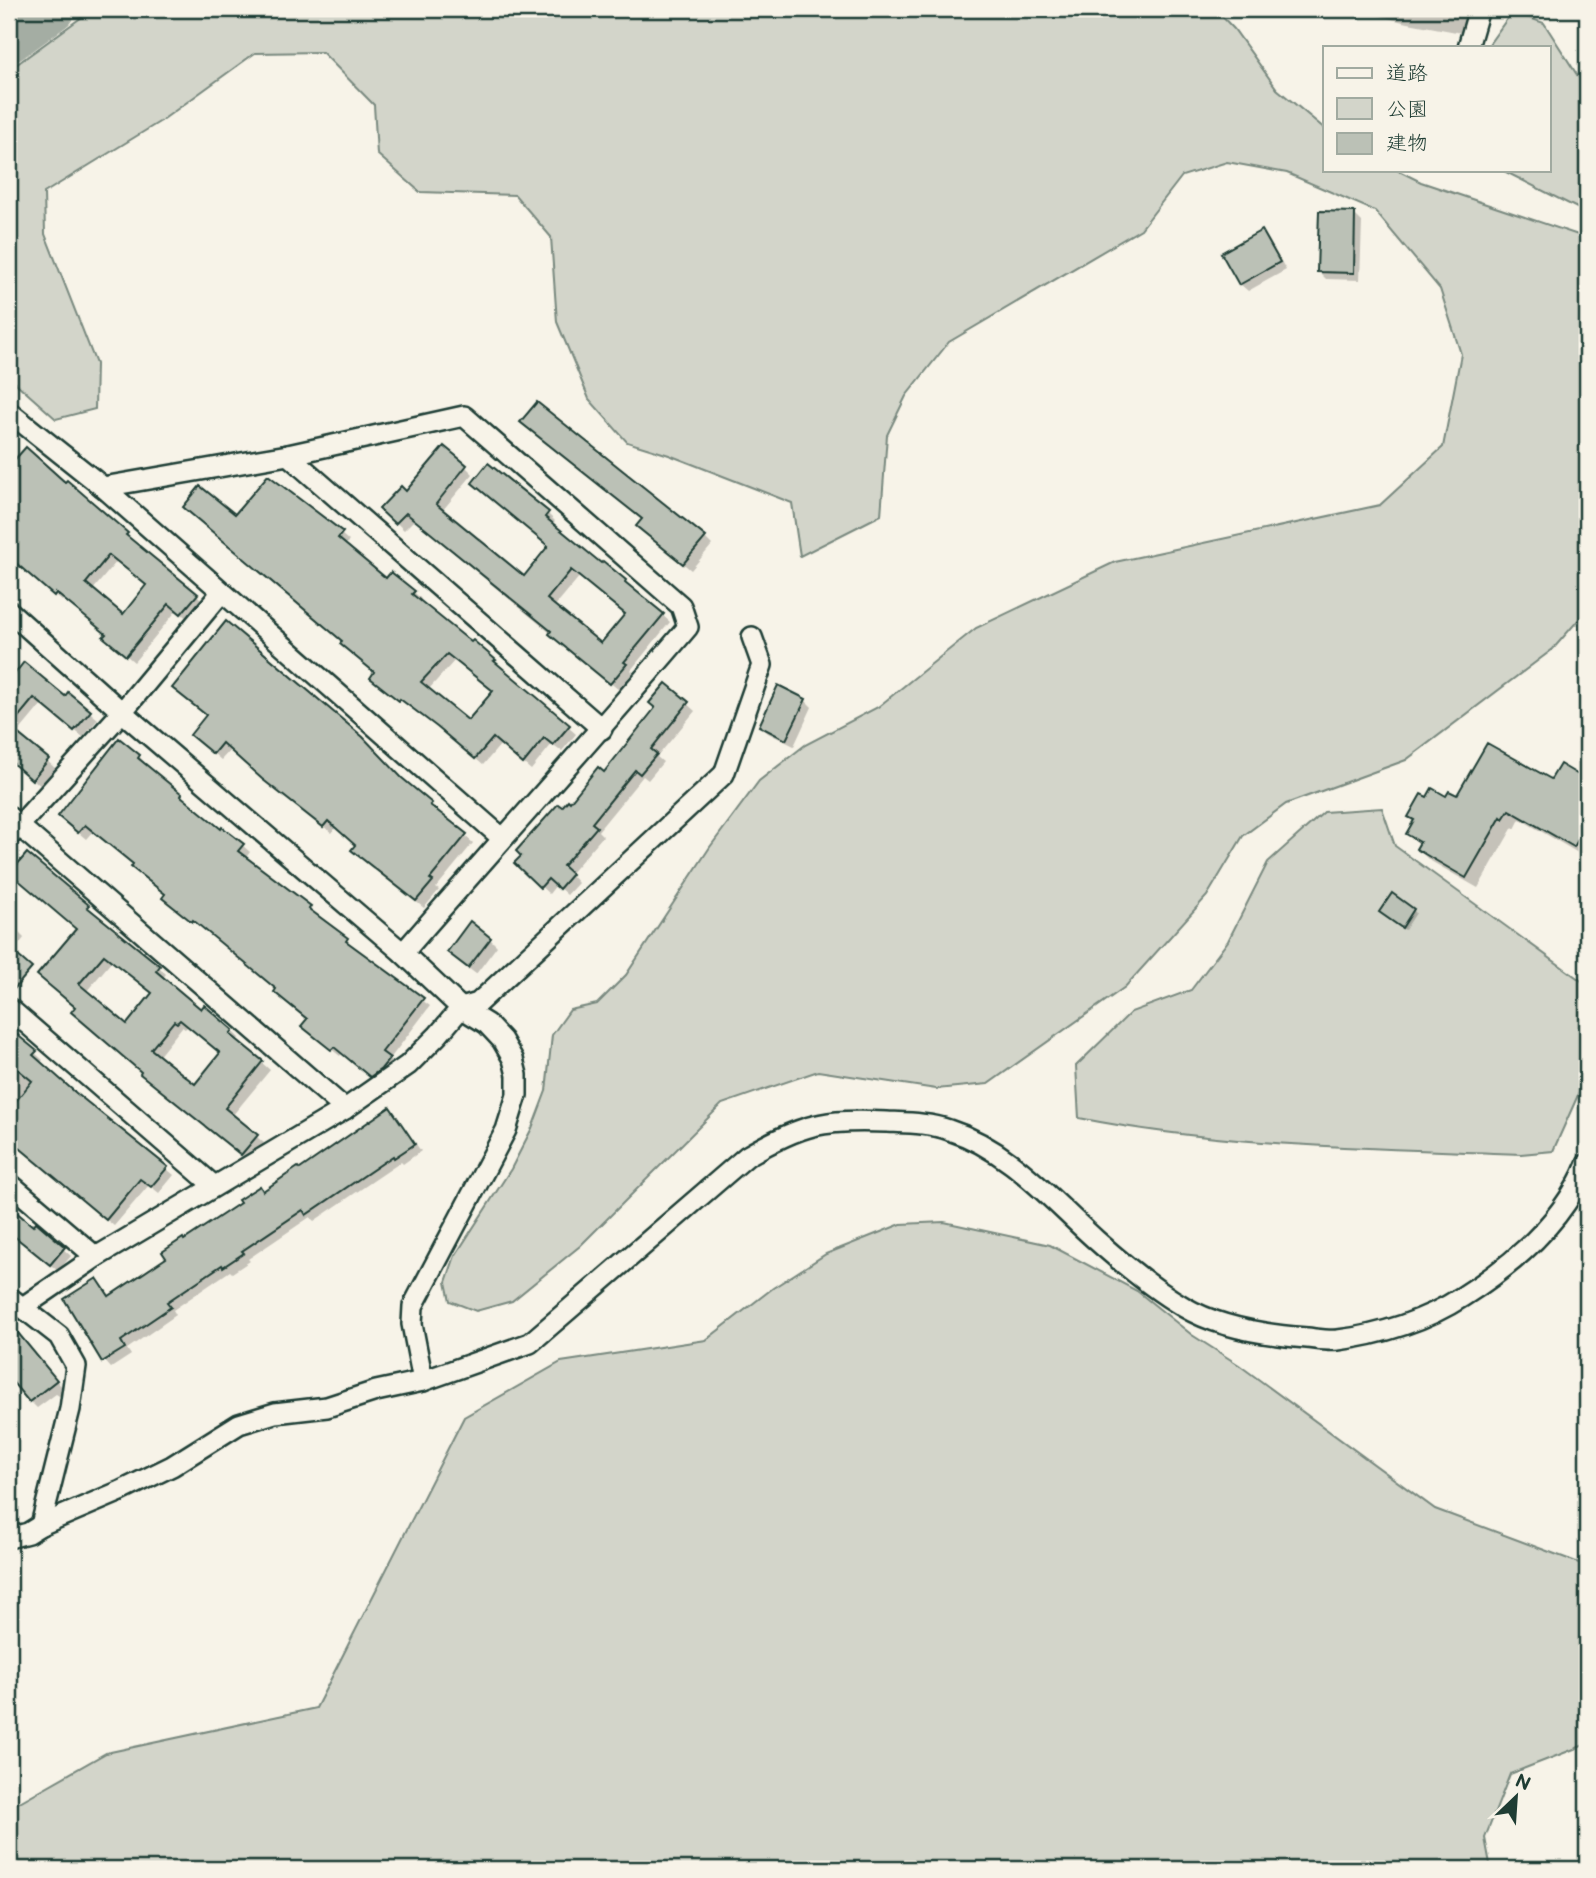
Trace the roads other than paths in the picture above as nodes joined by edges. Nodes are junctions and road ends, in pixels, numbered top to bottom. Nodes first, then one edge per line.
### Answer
1 (1479, 9) edge
2 (1468, 46) edge
3 (9, 412) edge
4 (288, 456) junction
5 (103, 487) junction
6 (221, 593) junction
7 (9, 611) edge
8 (752, 636) dead end
9 (122, 712) junction
10 (602, 729) junction
11 (12, 826) edge
12 (502, 838) junction
13 (403, 953) junction
14 (9, 1008) edge
15 (461, 1008) junction
16 (345, 1109) junction
17 (1587, 1164) edge
18 (9, 1183) edge
19 (213, 1185) junction
20 (96, 1257) junction
21 (16, 1302) edge
22 (423, 1381) junction
23 (41, 1525) junction
24 (9, 1538) edge

1 - 2 street
3 - 5 street
4 - 5 street
4 - 10 street
4 - 10 street
5 - 6 street
6 - 9 street
6 - 12 street
7 - 9 street
8 - 15 street
9 - 11 street
9 - 13 street
10 - 12 street
11 - 16 street
12 - 13 street
13 - 15 street
14 - 19 street
15 - 16 street
15 - 22 street
16 - 19 street
17 - 22 street
18 - 20 street
19 - 20 street
20 - 21 street
21 - 23 street
22 - 23 street
23 - 24 street

